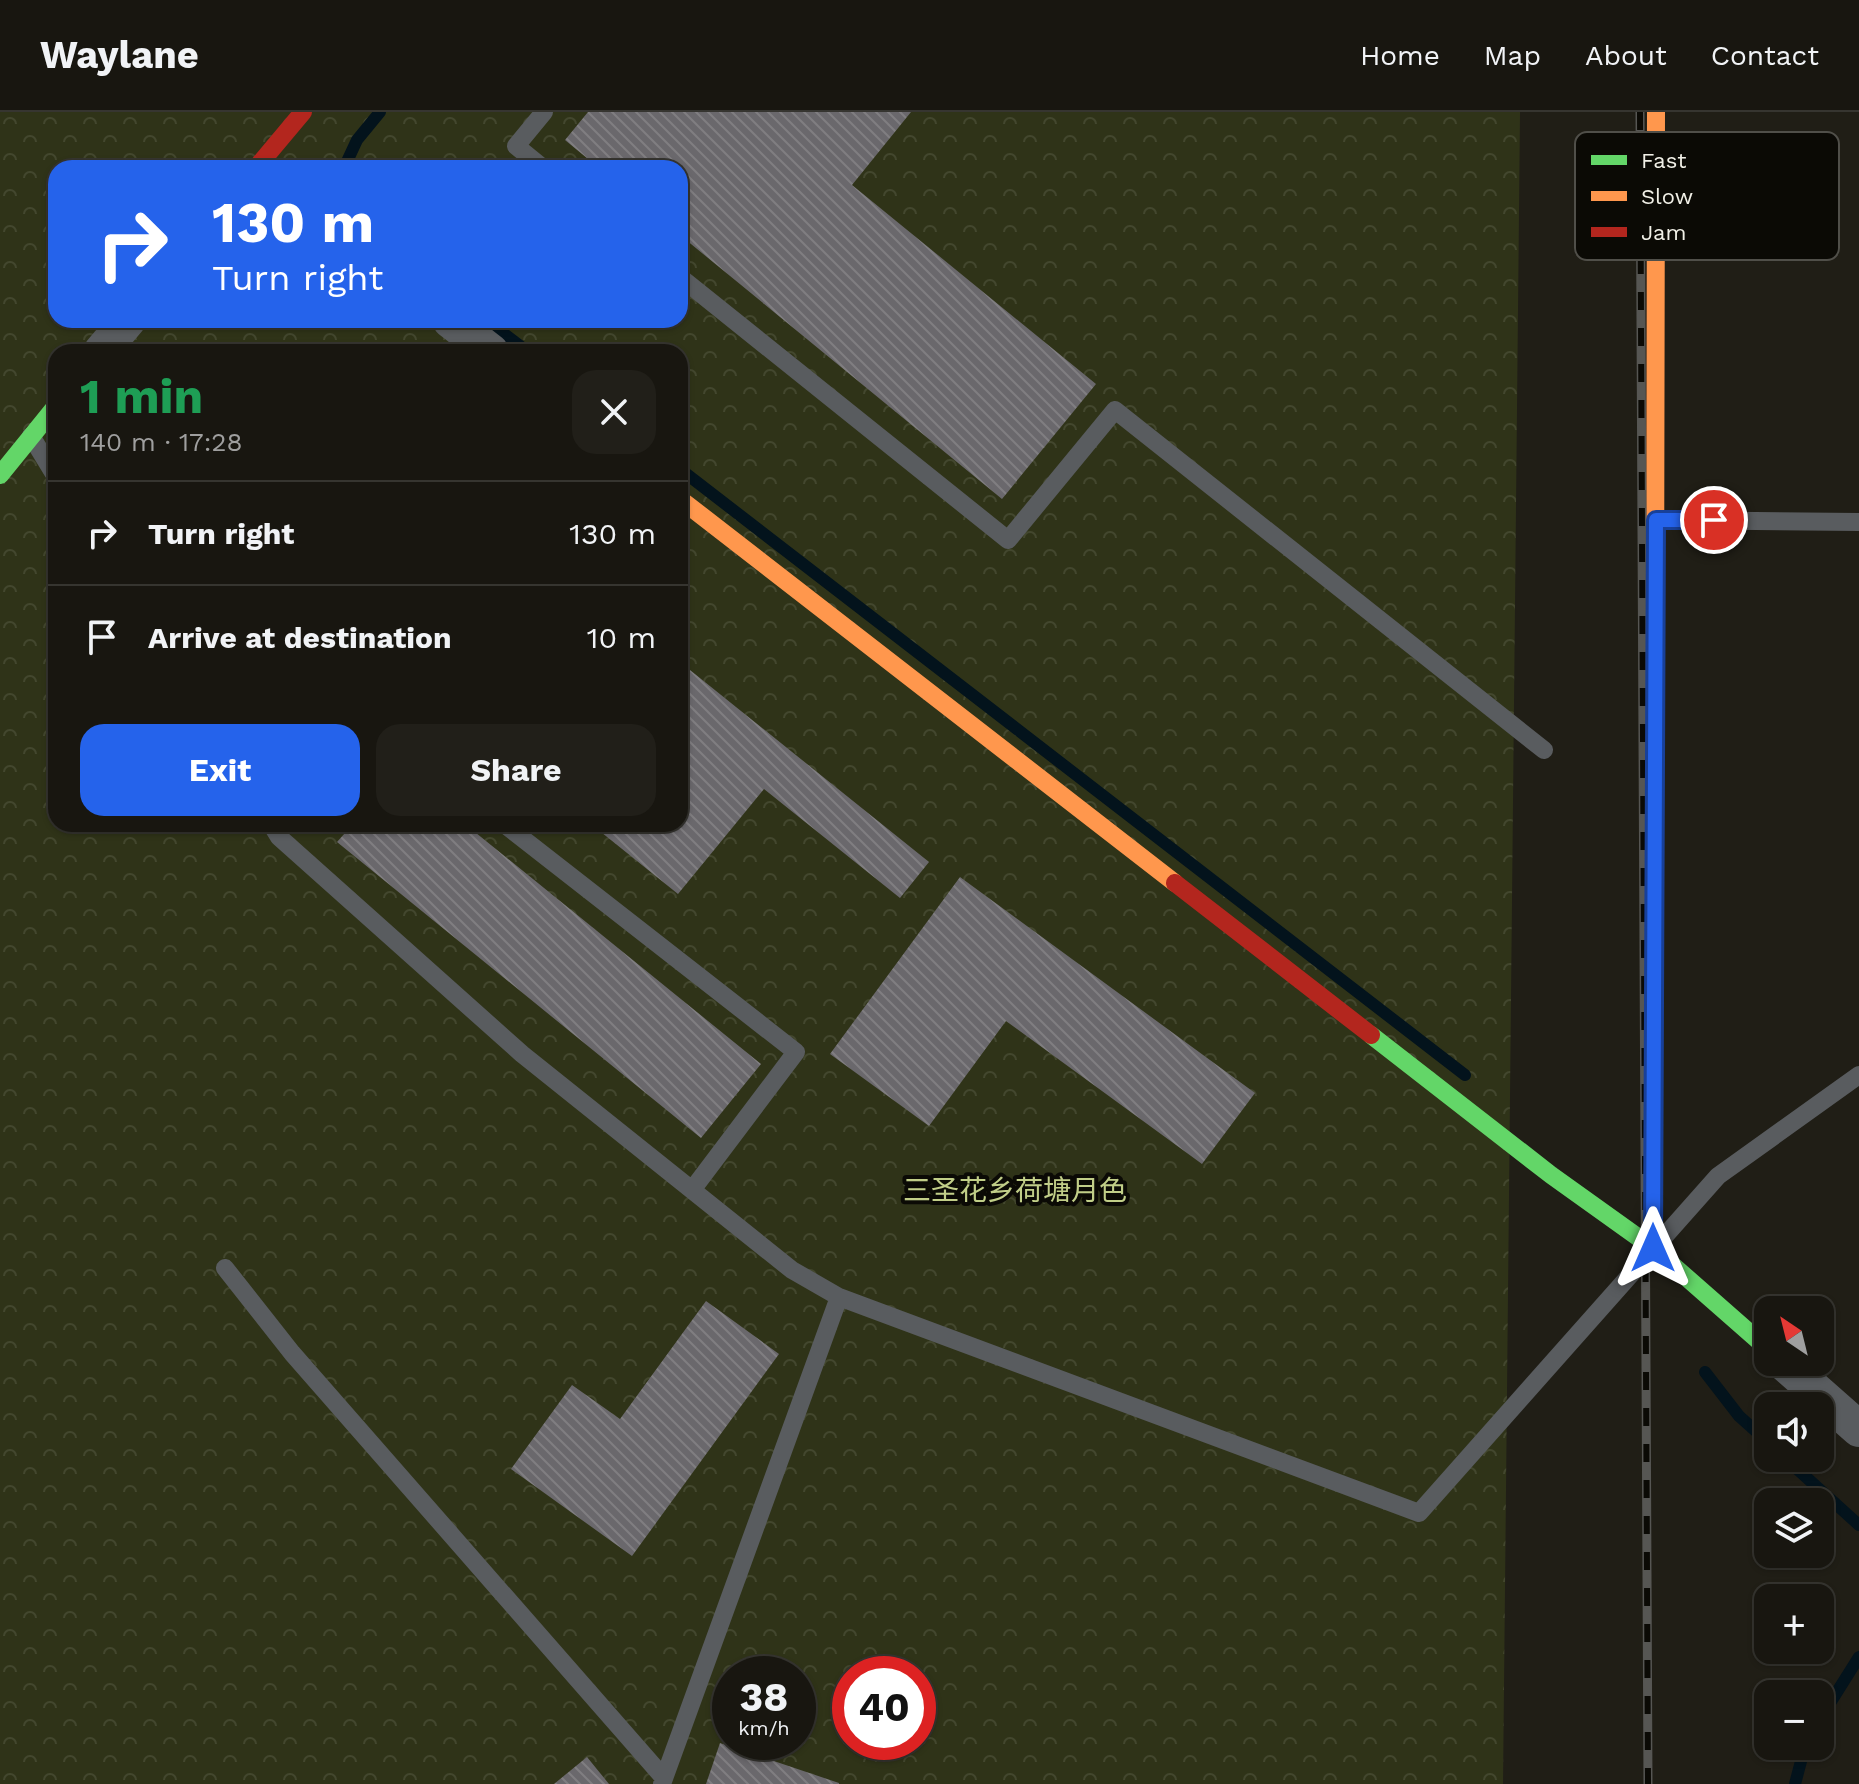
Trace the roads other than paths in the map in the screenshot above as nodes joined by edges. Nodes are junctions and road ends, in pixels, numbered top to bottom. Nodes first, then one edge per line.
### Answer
1 (303, 112) edge
2 (544, 112) edge
3 (263, 160) edge
4 (533, 160) edge
5 (1656, 260) edge
6 (688, 283) edge
7 (121, 328) edge
8 (460, 328) edge
9 (108, 344) edge
10 (481, 344) edge
11 (48, 416) edge
12 (31, 436) junction
13 (48, 464) edge
14 (0, 475) edge
15 (688, 505) edge
16 (1656, 520) junction
17 (1859, 522) edge
18 (1544, 750) dead end
19 (283, 832) edge
20 (514, 832) edge
21 (1859, 1075) edge
22 (692, 1190) junction
23 (1653, 1248) junction
24 (225, 1268) dead end
25 (839, 1297) junction
26 (1754, 1337) edge
27 (1799, 1376) edge
28 (1859, 1429) edge
29 (663, 1781) edge

1 - 3 street
2 - 4 lane
5 - 16 street
6 - 18 lane
7 - 9 street
8 - 10 street
11 - 12 street
12 - 13 lane
12 - 14 street
15 - 23 street
16 - 17 lane
16 - 23 street
19 - 22 lane
20 - 22 lane
21 - 23 lane
22 - 25 lane
23 - 25 lane
23 - 26 street
24 - 29 lane
25 - 29 lane
27 - 28 street

